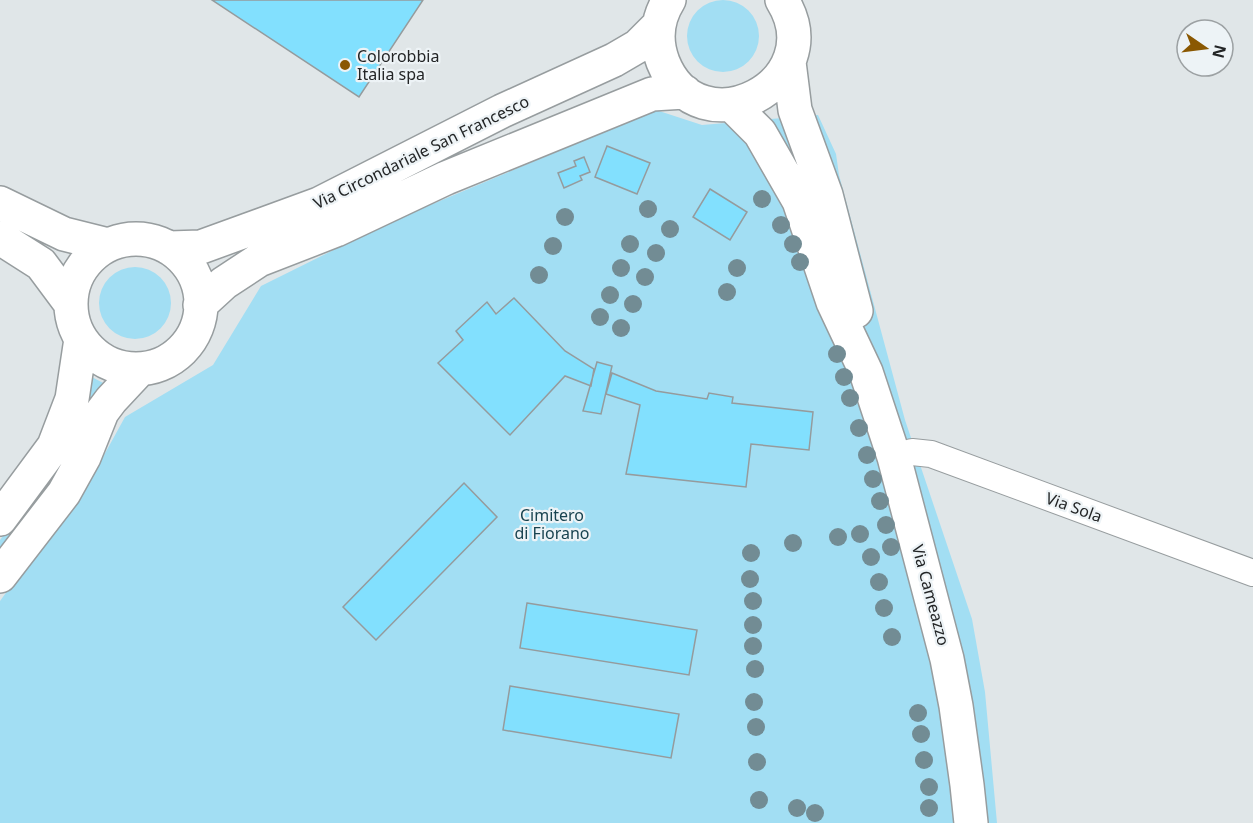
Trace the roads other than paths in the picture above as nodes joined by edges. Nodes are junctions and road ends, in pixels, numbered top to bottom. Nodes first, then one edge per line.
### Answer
1 (783, 1) edge
2 (664, 12) edge
3 (789, 62) junction
4 (686, 92) junction
5 (732, 105) junction
6 (0, 203) edge
7 (0, 238) edge
8 (108, 245) junction
9 (169, 248) junction
10 (70, 303) junction
11 (200, 305) junction
12 (81, 339) junction
13 (140, 369) junction
14 (866, 372) junction
15 (894, 457) junction
16 (0, 519) edge
17 (1253, 573) edge
18 (0, 576) edge
19 (970, 823) edge

1 - 3 street, Via Circondariale San Francesco
2 - 4 street, Via Circondariale San Francesco
2 - 9 street, Via Circondariale San Francesco
3 - 5 street, Via Circondariale San Francesco
3 - 14 street, Via Cameazzo
4 - 5 street, Via Circondariale San Francesco
4 - 11 street, Via Circondariale San Francesco
5 - 14 street, Via Cameazzo
6 - 8 street, Via Circondariale San Francesco
7 - 10 street, Via Circondariale San Francesco
8 - 9 street, Via Circondariale San Francesco
8 - 10 street, Via Circondariale San Francesco
9 - 11 street, Via Circondariale San Francesco
10 - 12 street, Via Circondariale San Francesco
11 - 13 street, Via Circondariale San Francesco
12 - 13 street, Via Circondariale San Francesco
12 - 16 street
13 - 18 street
14 - 15 street, Via Cameazzo
15 - 17 street, Via Sola
15 - 19 street, Via Cameazzo

